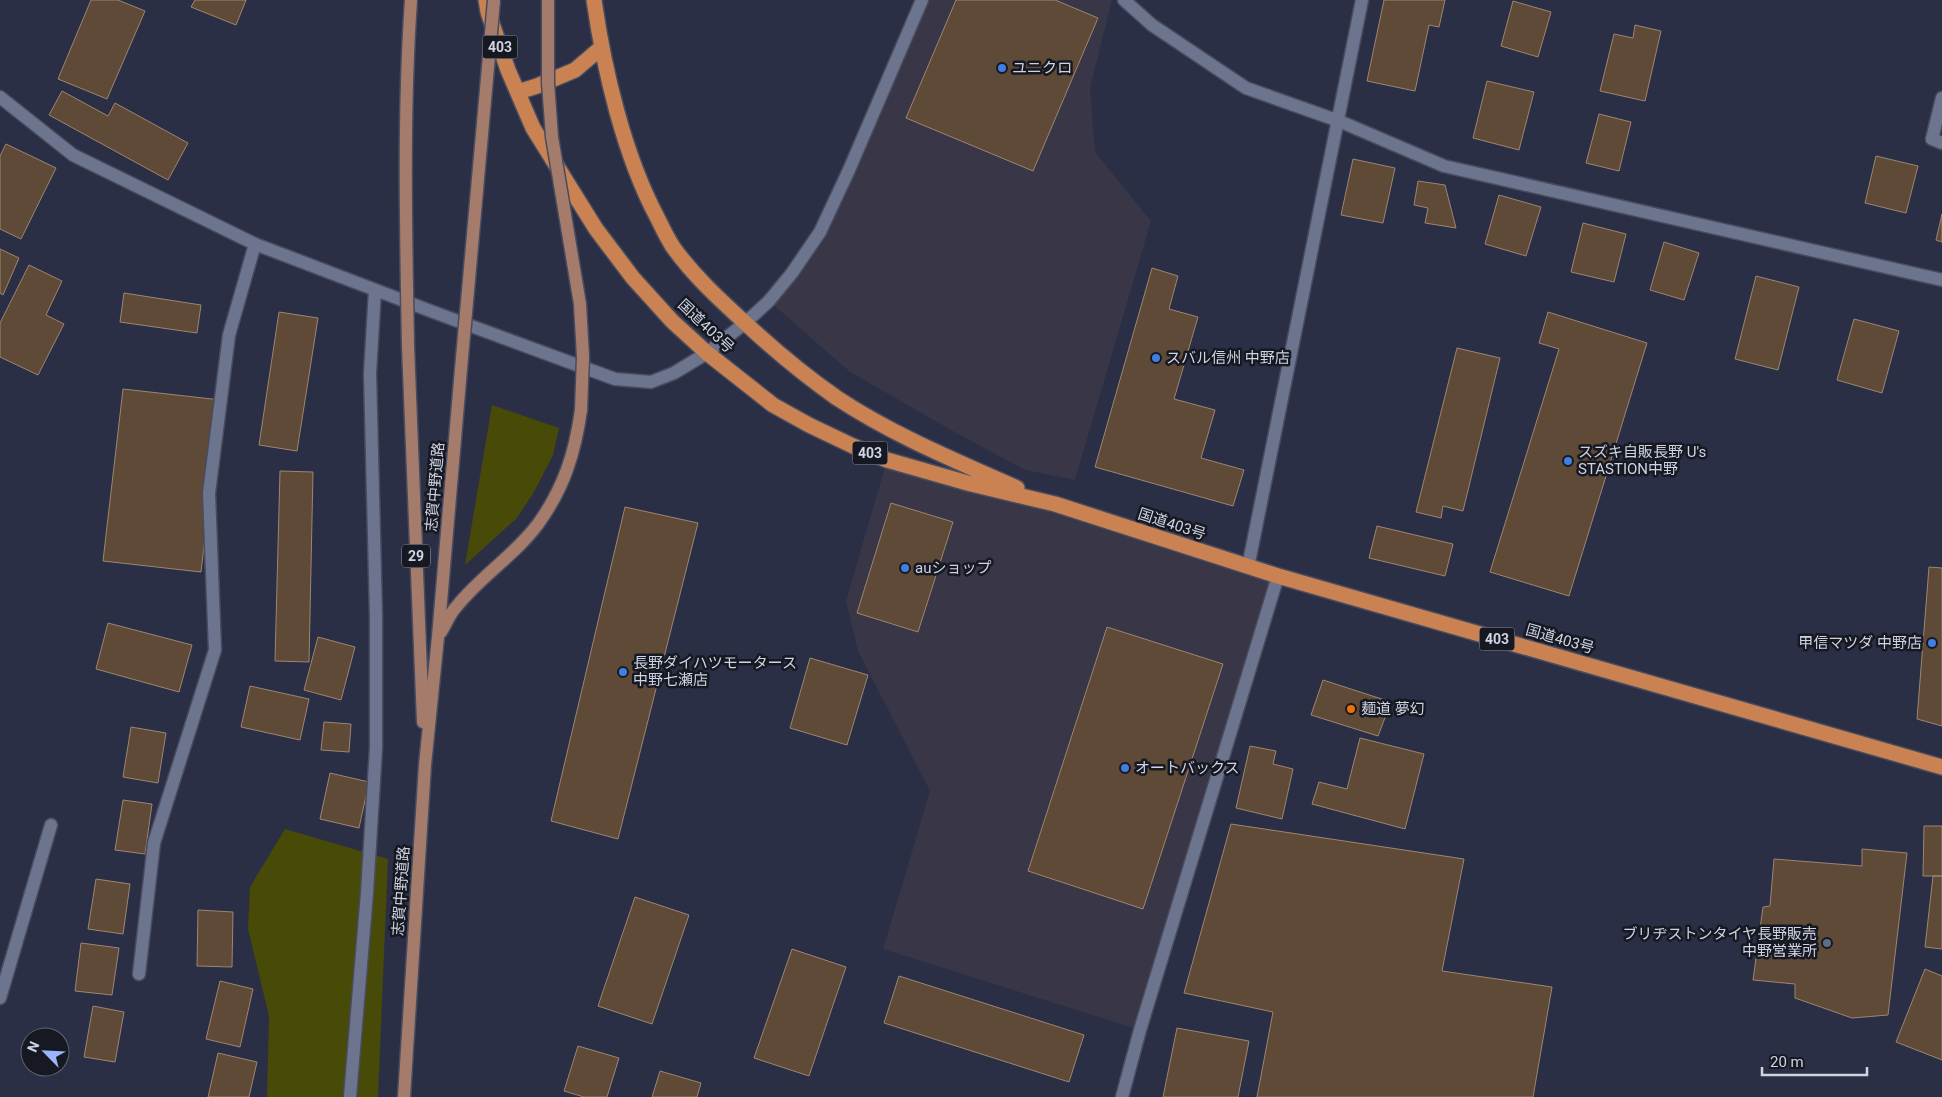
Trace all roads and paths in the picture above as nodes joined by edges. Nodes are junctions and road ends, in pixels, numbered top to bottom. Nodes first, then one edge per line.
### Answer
1 (411, 0) edge
2 (486, 0) edge
3 (494, 0) edge
4 (548, 0) edge
5 (594, 0) edge
6 (922, 0) edge
7 (1124, 0) edge
8 (1362, 0) edge
9 (602, 47) junction
10 (518, 92) junction
11 (0, 97) edge
12 (1942, 98) edge
13 (1339, 121) junction
14 (1942, 144) edge
15 (255, 244) junction
16 (1942, 280) edge
17 (375, 290) junction
18 (745, 323) junction
19 (707, 353) junction
20 (1055, 504) junction
21 (1248, 567) junction
22 (1278, 576) junction
23 (438, 637) junction
24 (425, 765) junction
25 (1942, 767) edge
26 (52, 825) dead end
27 (139, 974) dead end
28 (0, 998) edge
29 (350, 1097) edge
30 (404, 1097) edge
31 (1122, 1097) edge

1 - 24 main road, 29, bridge
2 - 10 highway, 国道403号 / 403
3 - 23 main road, 志賀中野道路 / 29, bridge
4 - 23 main road, 29, bridge
5 - 9 highway, 国道403号 / 403
6 - 18 street
7 - 13 street
8 - 13 street
9 - 10 highway
9 - 18 highway, 国道403号 / 403
10 - 19 highway, 国道403号 / 403
11 - 15 street
12 - 14 street
13 - 16 street
13 - 21 street
15 - 17 street
15 - 27 street
17 - 19 street
17 - 29 street
18 - 19 street
18 - 20 highway, 国道403号 / 403
19 - 20 highway, 国道403号 / 403
20 - 21 highway, 国道403号 / 403
21 - 22 highway, 国道403号 / 403
22 - 25 highway, 国道403号 / 403
22 - 31 street
23 - 24 main road, 志賀中野道路 / 29
24 - 30 main road, 志賀中野道路 / 29
26 - 28 street

